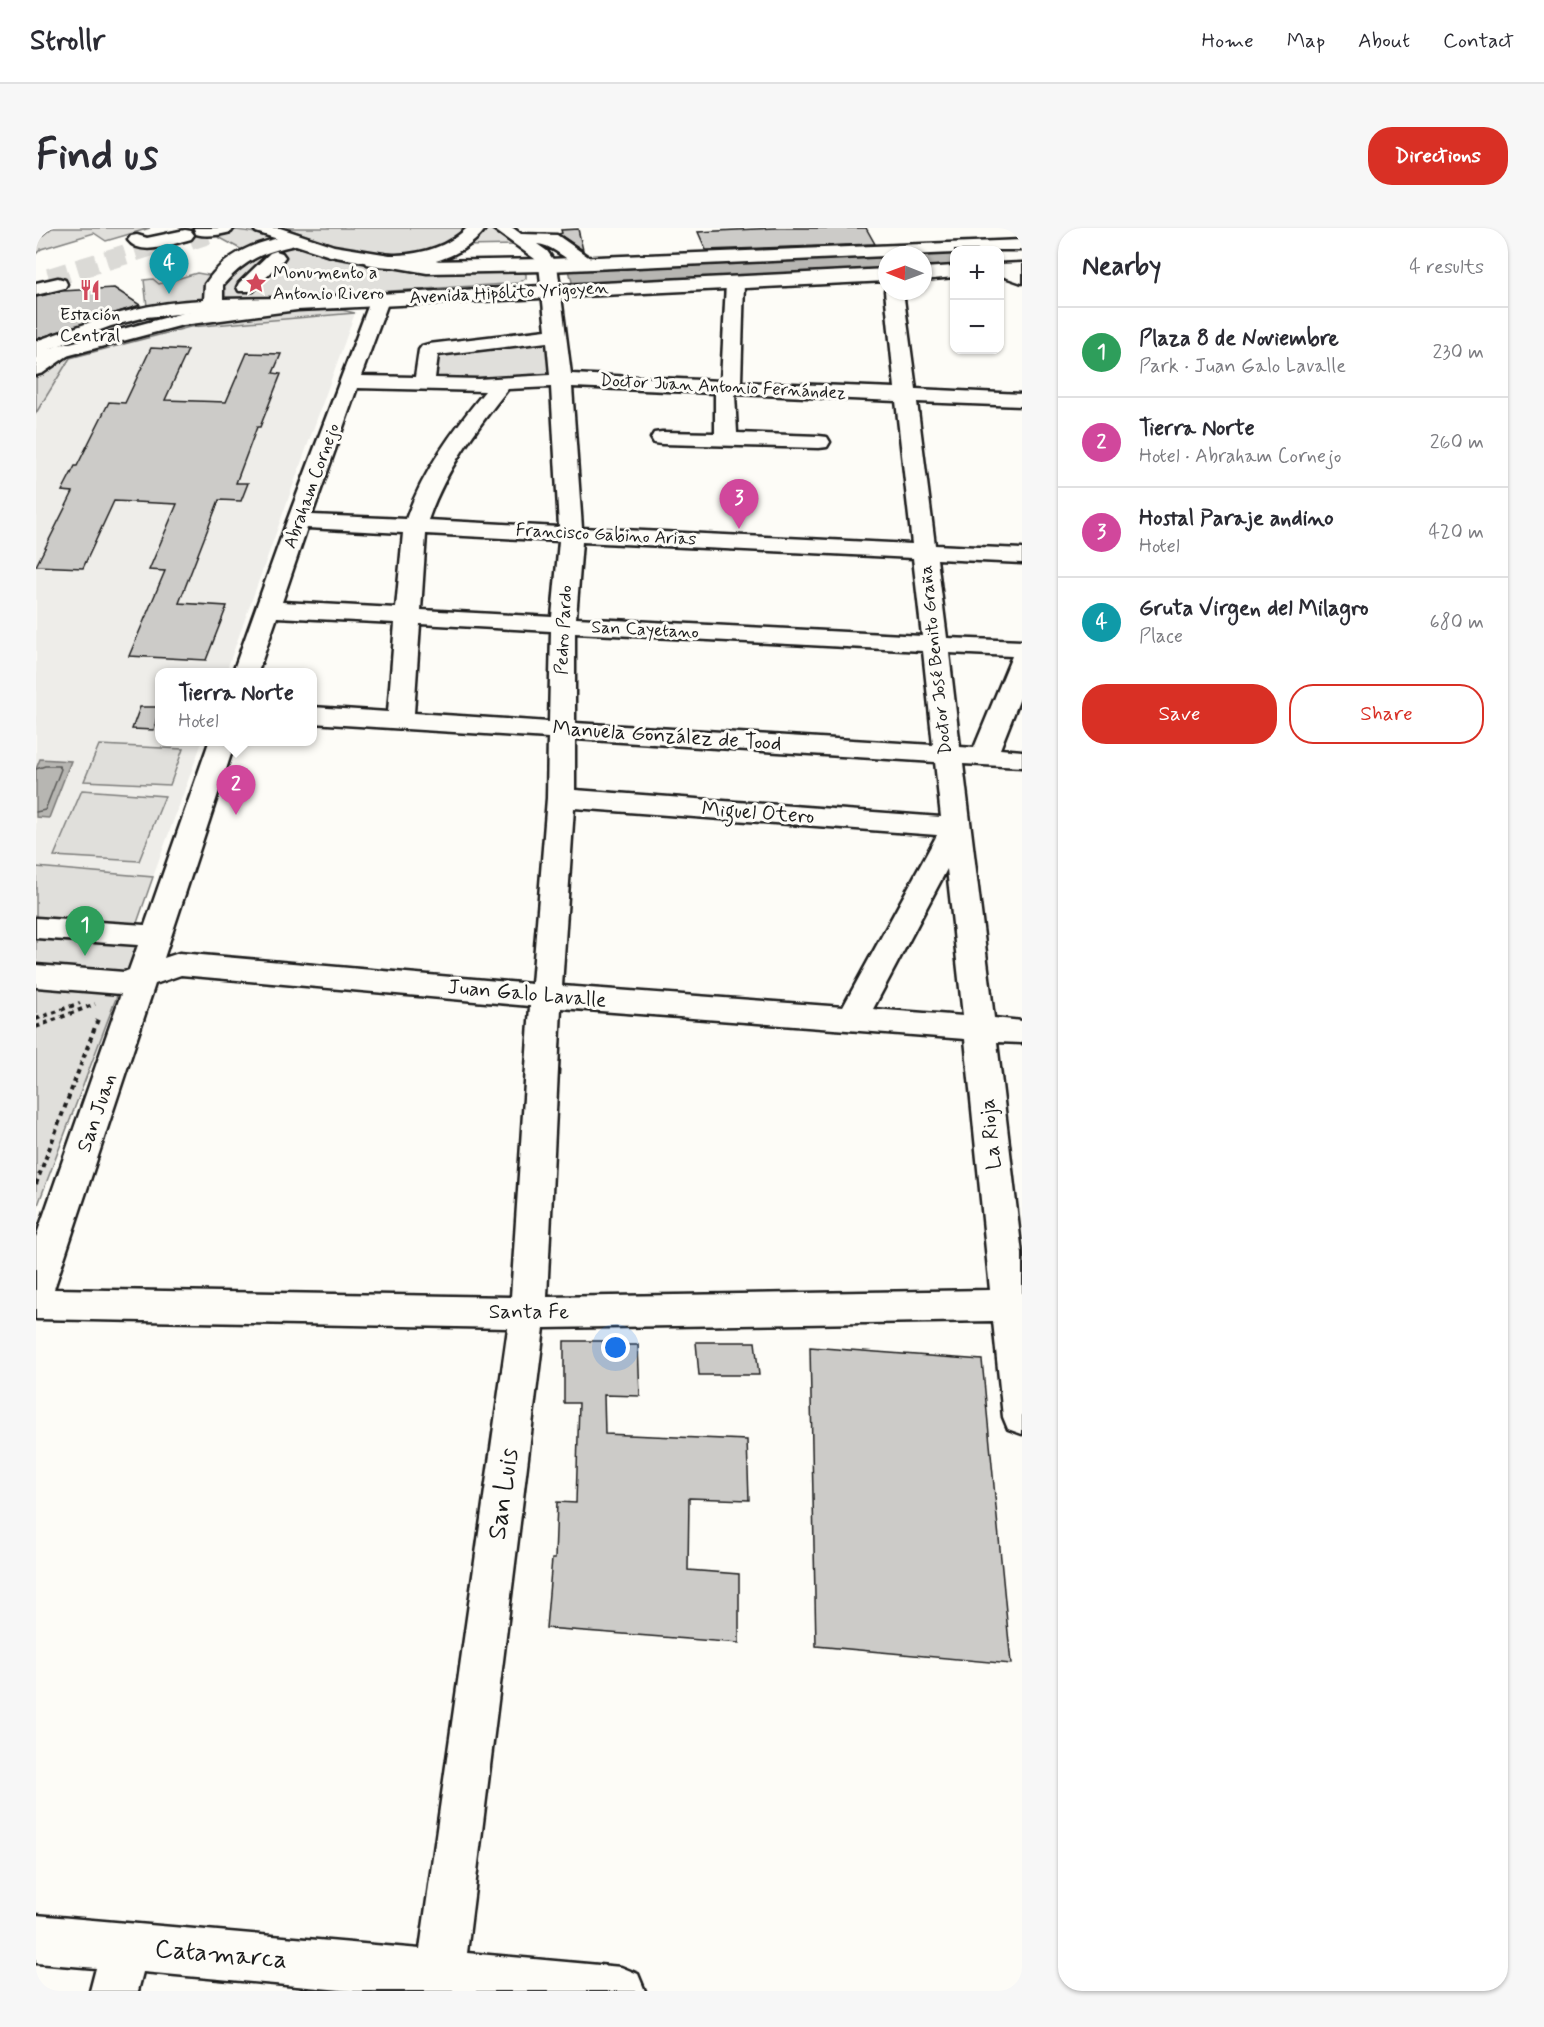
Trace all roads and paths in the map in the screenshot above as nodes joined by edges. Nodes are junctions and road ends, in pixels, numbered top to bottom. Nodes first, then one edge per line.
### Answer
1 (262, 228) edge
2 (477, 228) edge
3 (501, 228) edge
4 (193, 234) tunnel mouth
5 (517, 239) junction
6 (293, 240) junction
7 (1022, 245) edge
8 (141, 250) tunnel mouth
9 (276, 257) dead end
10 (373, 260) junction
11 (588, 263) junction
12 (548, 265) junction
13 (1022, 269) edge
14 (1004, 270) edge
15 (1004, 271) edge
16 (950, 272) edge
17 (932, 273) edge
18 (878, 275) edge
19 (1022, 277) edge
20 (735, 283) junction
21 (246, 287) dead end
22 (553, 291) junction
23 (379, 300) junction
24 (895, 300) edge
25 (213, 302) dead end
26 (297, 304) junction
27 (556, 335) junction
28 (36, 348) edge
29 (63, 350) junction
30 (36, 358) edge
31 (36, 369) edge
32 (561, 380) junction
33 (350, 382) junction
34 (423, 383) junction
35 (502, 384) junction
36 (729, 388) junction
37 (906, 395) junction
38 (1022, 400) edge
39 (662, 438) dead end
40 (726, 440) junction
41 (819, 442) dead end
42 (298, 520) junction
43 (415, 525) junction
44 (571, 533) junction
45 (924, 551) junction
46 (1022, 556) edge
47 (268, 609) junction
48 (408, 616) junction
49 (563, 626) junction
50 (934, 644) junction
51 (1022, 650) edge
52 (1022, 660) edge
53 (247, 668) edge
54 (317, 715) edge
55 (400, 720) junction
56 (560, 730) junction
57 (220, 746) edge
58 (947, 754) junction
59 (984, 757) junction
60 (1022, 759) edge
61 (561, 798) junction
62 (955, 827) junction
63 (36, 928) edge
64 (158, 936) junction
65 (36, 976) edge
66 (144, 977) junction
67 (546, 996) junction
68 (105, 1000) dead end
69 (101, 1011) dead end
70 (36, 1018) edge
71 (852, 1019) junction
72 (55, 1020) junction
73 (36, 1026) edge
74 (980, 1030) junction
75 (1022, 1032) edge
76 (36, 1184) edge
77 (36, 1289) edge
78 (36, 1304) edge
79 (1016, 1305) edge
80 (528, 1313) junction
81 (1022, 1417) edge
82 (36, 1939) edge
83 (126, 1946) junction
84 (439, 1983) edge
85 (114, 1991) edge
86 (621, 1991) edge

1 - 6 main road, Avenida Hipólito Yrigoyen
2 - 10 main road
3 - 5 main road
4 - 8 main road
5 - 11 main road
5 - 12 main road
6 - 10 main road, Avenida Hipólito Yrigoyen
6 - 25 main road
7 - 11 main road, Avenida Hipólito Yrigoyen
9 - 21 main road
10 - 12 main road, Avenida Hipólito Yrigoyen
11 - 12 main road, Avenida Hipólito Yrigoyen
12 - 22 main road, Pedro Pardo
13 - 14 main road
15 - 19 main road
16 - 17 main road
18 - 20 main road, Avenida Hipólito Yrigoyen
20 - 22 main road, Avenida Hipólito Yrigoyen
20 - 36 main road
22 - 23 main road, Avenida Hipólito Yrigoyen
22 - 27 main road, Pedro Pardo
23 - 26 main road, Avenida Hipólito Yrigoyen
23 - 33 main road, Abraham Cornejo
24 - 37 main road, Doctor José Benito Graña
26 - 28 main road
26 - 29 main road, Avenida Hipólito Yrigoyen
27 - 32 main road, Pedro Pardo
27 - 34 main road
29 - 30 main road, Avenida Hipólito Yrigoyen
29 - 31 main road, Avenida Hipólito Yrigoyen
32 - 35 main road, Doctor Juan Antonio Fernández
32 - 36 main road, Doctor Juan Antonio Fernández
32 - 44 main road, Pedro Pardo
33 - 34 main road, Doctor Juan Antonio Fernández
33 - 42 main road, Abraham Cornejo
34 - 35 main road, Doctor Juan Antonio Fernández
35 - 43 main road
36 - 37 main road, Doctor Juan Antonio Fernández
36 - 40 main road
37 - 38 main road, Doctor Juan Antonio Fernández
37 - 45 main road, Doctor José Benito Graña
39 - 40 main road
40 - 41 main road
42 - 43 main road, Francisco Gabino Arias
42 - 47 main road, Abraham Cornejo
43 - 44 main road, Francisco Gabino Arias
43 - 48 main road
44 - 45 main road, Francisco Gabino Arias
44 - 49 main road, Pedro Pardo
45 - 46 main road, Francisco Gabino Arias
45 - 50 main road, Doctor José Benito Graña
47 - 48 main road, San Cayetano
47 - 53 main road, Abraham Cornejo
48 - 49 main road, San Cayetano
48 - 55 main road
49 - 50 main road, San Cayetano
49 - 56 main road, Pedro Pardo
50 - 51 main road, San Cayetano
50 - 58 main road, Doctor José Benito Graña
52 - 59 main road
54 - 55 main road, Manuela González de Tood
55 - 56 main road, Manuela González de Tood
56 - 58 main road, Manuela González de Tood
56 - 61 main road, Pedro Pardo
57 - 64 main road
58 - 59 main road, Manuela González de Tood
58 - 62 main road, Doctor José Benito Graña
59 - 60 main road, Manuela González de Tood
61 - 62 main road, Miguel Otero
61 - 67 main road, Pedro Pardo
62 - 71 main road
62 - 74 main road, Doctor José Benito Graña
63 - 64 main road
64 - 66 main road, San Juan
65 - 66 main road, Juan Galo Lavalle
66 - 67 main road, Juan Galo Lavalle
66 - 77 main road, San Juan
67 - 71 main road, Juan Galo Lavalle
67 - 80 main road, San Luis
68 - 72 path
69 - 76 path
70 - 72 path
71 - 74 main road, Juan Galo Lavalle
72 - 73 path
74 - 75 main road, Juan Galo Lavalle
74 - 79 main road, La Rioja
78 - 80 main road, Santa Fe
79 - 80 main road, Santa Fe
79 - 81 main road, La Rioja
80 - 84 main road, San Luis
82 - 83 main road, Catamarca
83 - 84 main road, Catamarca
83 - 85 main road
84 - 86 main road, Catamarca

